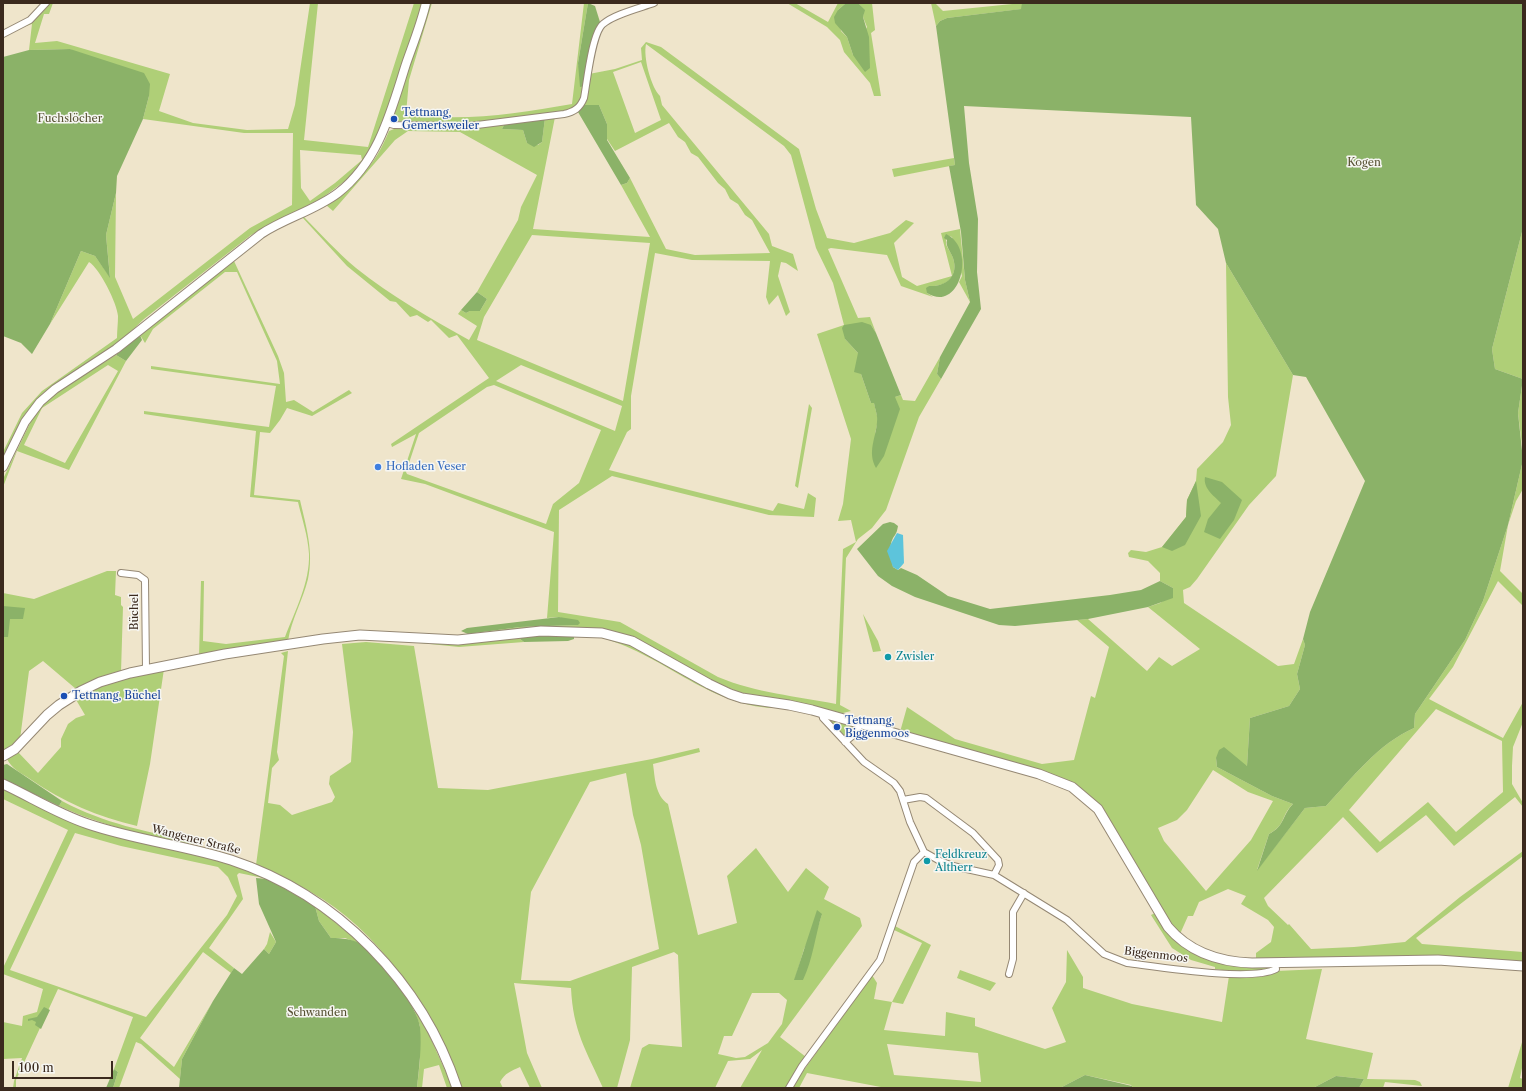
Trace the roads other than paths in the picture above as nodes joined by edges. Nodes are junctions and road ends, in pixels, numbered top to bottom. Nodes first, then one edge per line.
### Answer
1 (46, 3) edge
2 (426, 3) edge
3 (654, 3) edge
4 (3, 34) edge
5 (387, 123) junction
6 (3, 467) edge
7 (121, 573) dead end
8 (146, 670) junction
9 (822, 714) junction
10 (860, 724) junction
11 (845, 742) junction
12 (3, 756) edge
13 (3, 784) edge
14 (903, 800) junction
15 (924, 852) junction
16 (994, 875) junction
17 (1024, 893) junction
18 (1275, 963) junction
19 (1523, 966) edge
20 (1010, 974) dead end
21 (457, 1088) edge
22 (789, 1088) edge

1 - 4 street
2 - 5 street
3 - 5 street
5 - 6 street
7 - 8 street, Büchel
8 - 9 main road
8 - 12 main road
9 - 10 main road
9 - 11 street
10 - 11 street
10 - 18 main road
11 - 14 street
13 - 21 main road, Wangener Straße
14 - 15 street
14 - 16 street
15 - 16 street, Biggenmoos
15 - 22 street
16 - 17 street, Biggenmoos
17 - 18 street, Biggenmoos
17 - 20 street
18 - 19 main road

